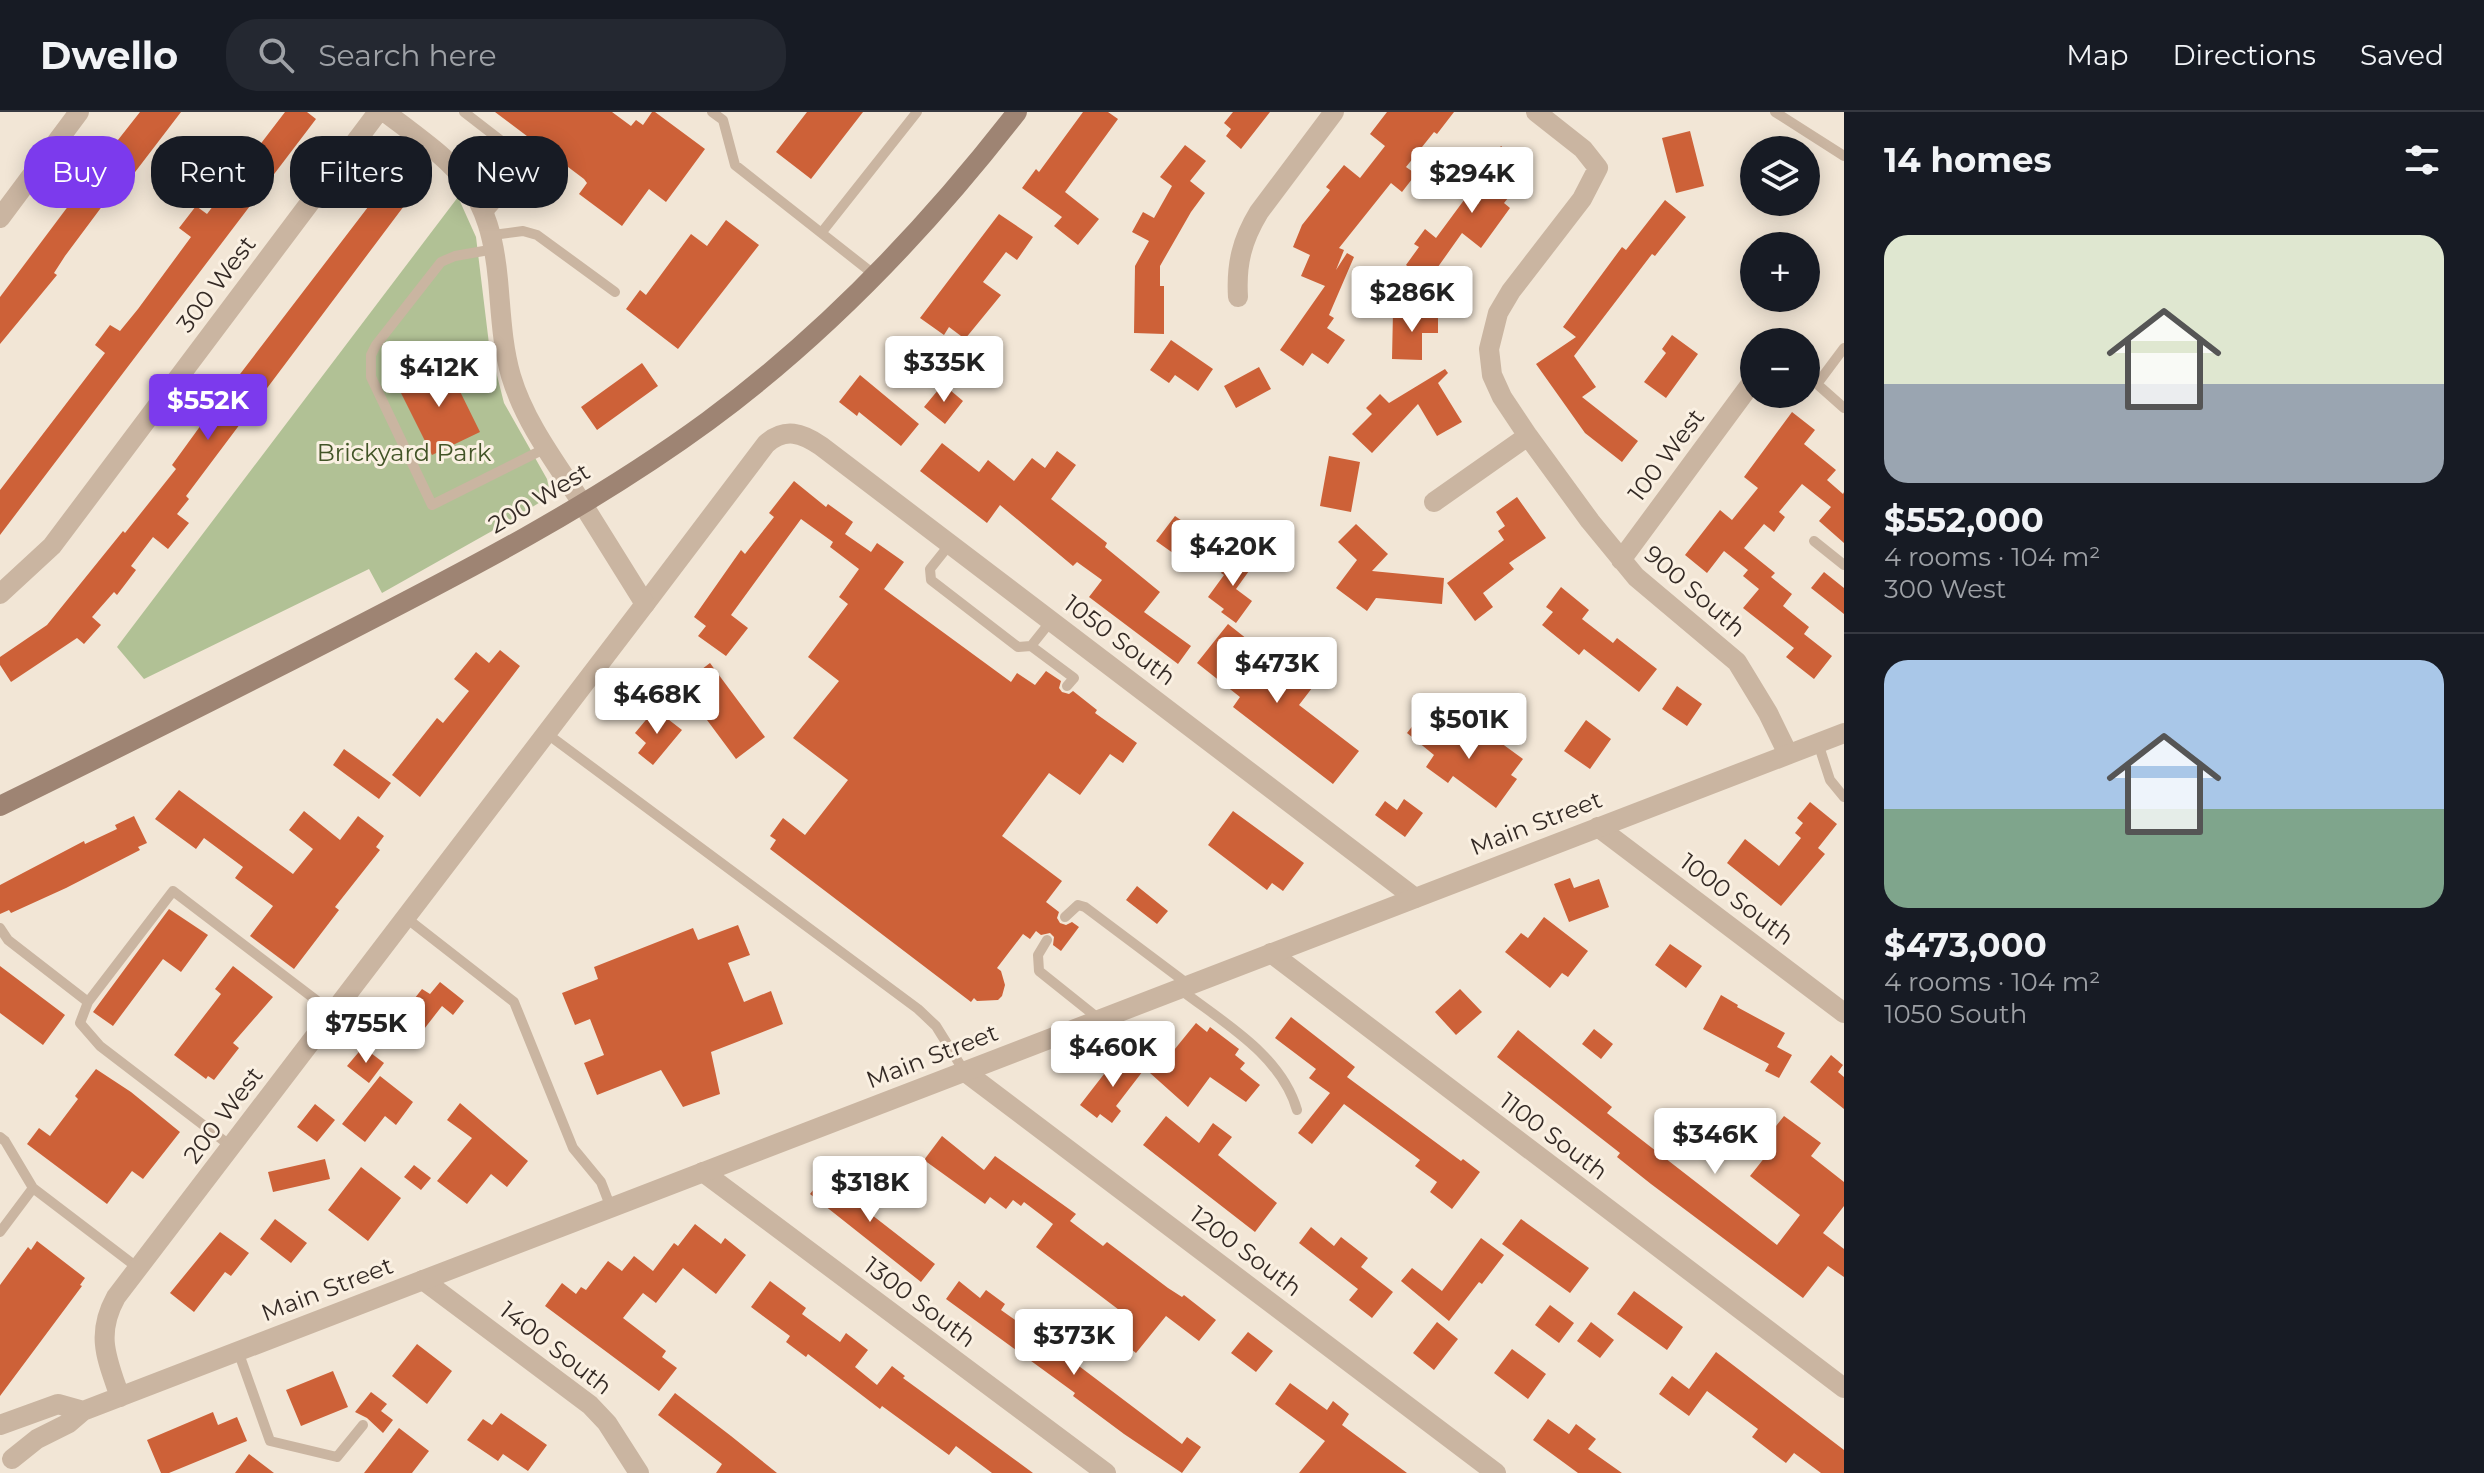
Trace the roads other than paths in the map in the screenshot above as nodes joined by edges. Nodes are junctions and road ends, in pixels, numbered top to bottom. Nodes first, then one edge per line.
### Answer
1 (79, 112) edge
2 (378, 112) edge
3 (385, 112) edge
4 (464, 112) edge
5 (712, 112) edge
6 (917, 112) edge
7 (1017, 112) edge
8 (1334, 112) edge
9 (1536, 112) edge
10 (1775, 112) edge
11 (1844, 156) edge
12 (0, 218) edge
13 (822, 232) junction
14 (491, 233) junction
15 (876, 276) junction
16 (615, 292) dead end
17 (1238, 297) dead end
18 (1844, 348) edge
19 (1740, 399) edge
20 (1844, 408) edge
21 (789, 433) joint
22 (1528, 436) junction
23 (546, 448) junction
24 (1434, 502) dead end
25 (582, 503) junction
26 (1814, 541) dead end
27 (950, 544) junction
28 (1621, 560) junction
29 (1844, 565) edge
30 (0, 594) edge
31 (645, 604) junction
32 (1051, 621) junction
33 (1031, 646) junction
34 (1067, 686) dead end
35 (546, 733) junction
36 (1844, 733) edge
37 (1818, 743) junction
38 (1788, 754) junction
39 (1844, 797) edge
40 (0, 806) edge
41 (1598, 827) junction
42 (1415, 898) junction
43 (405, 917) junction
44 (1065, 917) dead end
45 (0, 928) edge
46 (1047, 940) dead end
47 (1271, 953) junction
48 (1184, 986) junction
49 (88, 1002) junction
50 (333, 1013) junction
51 (1844, 1013) edge
52 (1100, 1019) junction
53 (964, 1071) junction
54 (1297, 1110) dead end
55 (0, 1137) edge
56 (232, 1147) junction
57 (703, 1172) junction
58 (33, 1188) junction
59 (611, 1208) junction
60 (0, 1232) edge
61 (139, 1268) junction
62 (423, 1280) junction
63 (238, 1351) junction
64 (1844, 1388) edge
65 (120, 1397) junction
66 (83, 1411) junction
67 (0, 1425) edge
68 (363, 1425) dead end
69 (0, 1436) edge
70 (12, 1466) edge
71 (639, 1473) edge
72 (1106, 1473) edge
73 (1496, 1473) edge

1 - 12 street
2 - 30 street, 300 West
3 - 14 street
4 - 14 lane
5 - 13 lane
6 - 13 lane
7 - 15 main road, 200 West
8 - 17 street
9 - 22 street, 900 South
10 - 11 lane
13 - 15 lane
14 - 16 lane
14 - 23 street
14 - 23 lane
15 - 25 main road, 200 West
18 - 20 lane
19 - 28 street, 100 West
21 - 27 street, 1050 South
21 - 31 street, 200 West
22 - 24 street
22 - 28 street, 900 South
23 - 25 street
25 - 31 street
25 - 40 main road, 200 West
26 - 29 lane
27 - 32 street, 1050 South
27 - 33 lane
28 - 38 street, 900 South
31 - 35 street, 200 West
32 - 33 lane
32 - 42 street, 1050 South
33 - 34 lane
35 - 43 street, 200 West
35 - 53 lane
36 - 37 street, Main Street
37 - 38 street, Main Street
37 - 39 lane
38 - 41 street, Main Street
41 - 42 street, Main Street
41 - 51 street, 1000 South
42 - 47 street, Main Street
43 - 50 street, 200 West
43 - 59 lane
44 - 48 lane
45 - 49 lane
46 - 52 lane
47 - 48 street, Main Street
47 - 64 street, 1100 South
48 - 52 street, Main Street
48 - 54 lane
49 - 50 lane
49 - 56 lane
50 - 56 street, 200 West
52 - 53 street, Main Street
53 - 57 street, Main Street
53 - 73 street, 1200 South
55 - 58 lane
56 - 61 street, 200 West
57 - 59 street, Main Street
57 - 72 street, 1300 South
58 - 60 lane
58 - 61 lane
59 - 62 street, Main Street
61 - 65 street, 200 West
62 - 63 street, Main Street
62 - 71 street, 1400 South
63 - 65 street, Main Street
63 - 68 lane
65 - 66 street, Main Street
66 - 67 street, Main Street
66 - 70 street, Main Street
69 - 70 street

